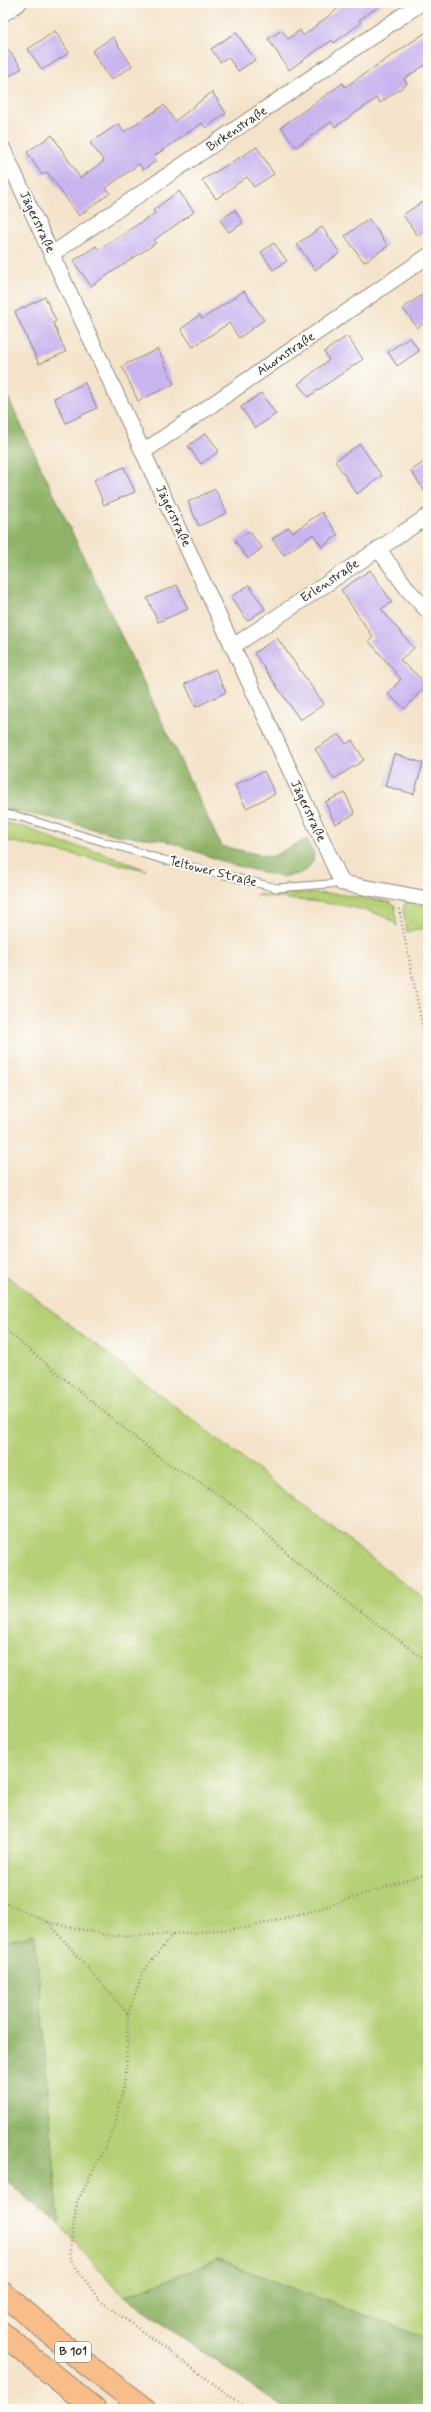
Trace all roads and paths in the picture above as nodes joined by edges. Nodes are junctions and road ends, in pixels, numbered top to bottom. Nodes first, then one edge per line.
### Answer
1 (19, 3) edge
2 (421, 3) edge
3 (3, 14) edge
4 (3, 149) edge
5 (52, 254) junction
6 (428, 256) edge
7 (143, 452) junction
8 (428, 516) edge
9 (379, 550) junction
10 (428, 611) edge
11 (232, 646) junction
12 (3, 814) edge
13 (342, 883) junction
14 (396, 892) junction
15 (428, 899) edge
16 (428, 1054) edge
17 (3, 1328) edge
18 (428, 1662) edge
19 (428, 1873) edge
20 (3, 1902) edge
21 (48, 1922) junction
22 (173, 1934) junction
23 (128, 2014) junction
24 (3, 2293) edge
25 (3, 2334) edge
26 (94, 2409) edge
27 (145, 2409) edge
28 (248, 2409) edge

1 - 3 street
2 - 5 street, Birkenstraße
4 - 5 street, Jägerstraße
5 - 7 street, Jägerstraße
6 - 7 street, Ahornstraße
7 - 11 street, Jägerstraße
8 - 9 street, Erlenstraße
9 - 10 street
9 - 11 street, Erlenstraße
11 - 13 street, Jägerstraße
12 - 13 lane, Teltower Straße
13 - 14 street, Teltower Straße
14 - 15 street, Teltower Straße
14 - 16 path
17 - 18 path
19 - 22 path
20 - 21 path
21 - 22 path
21 - 23 path
22 - 23 path
23 - 28 path
24 - 27 highway, B 101
25 - 26 highway, B 101

